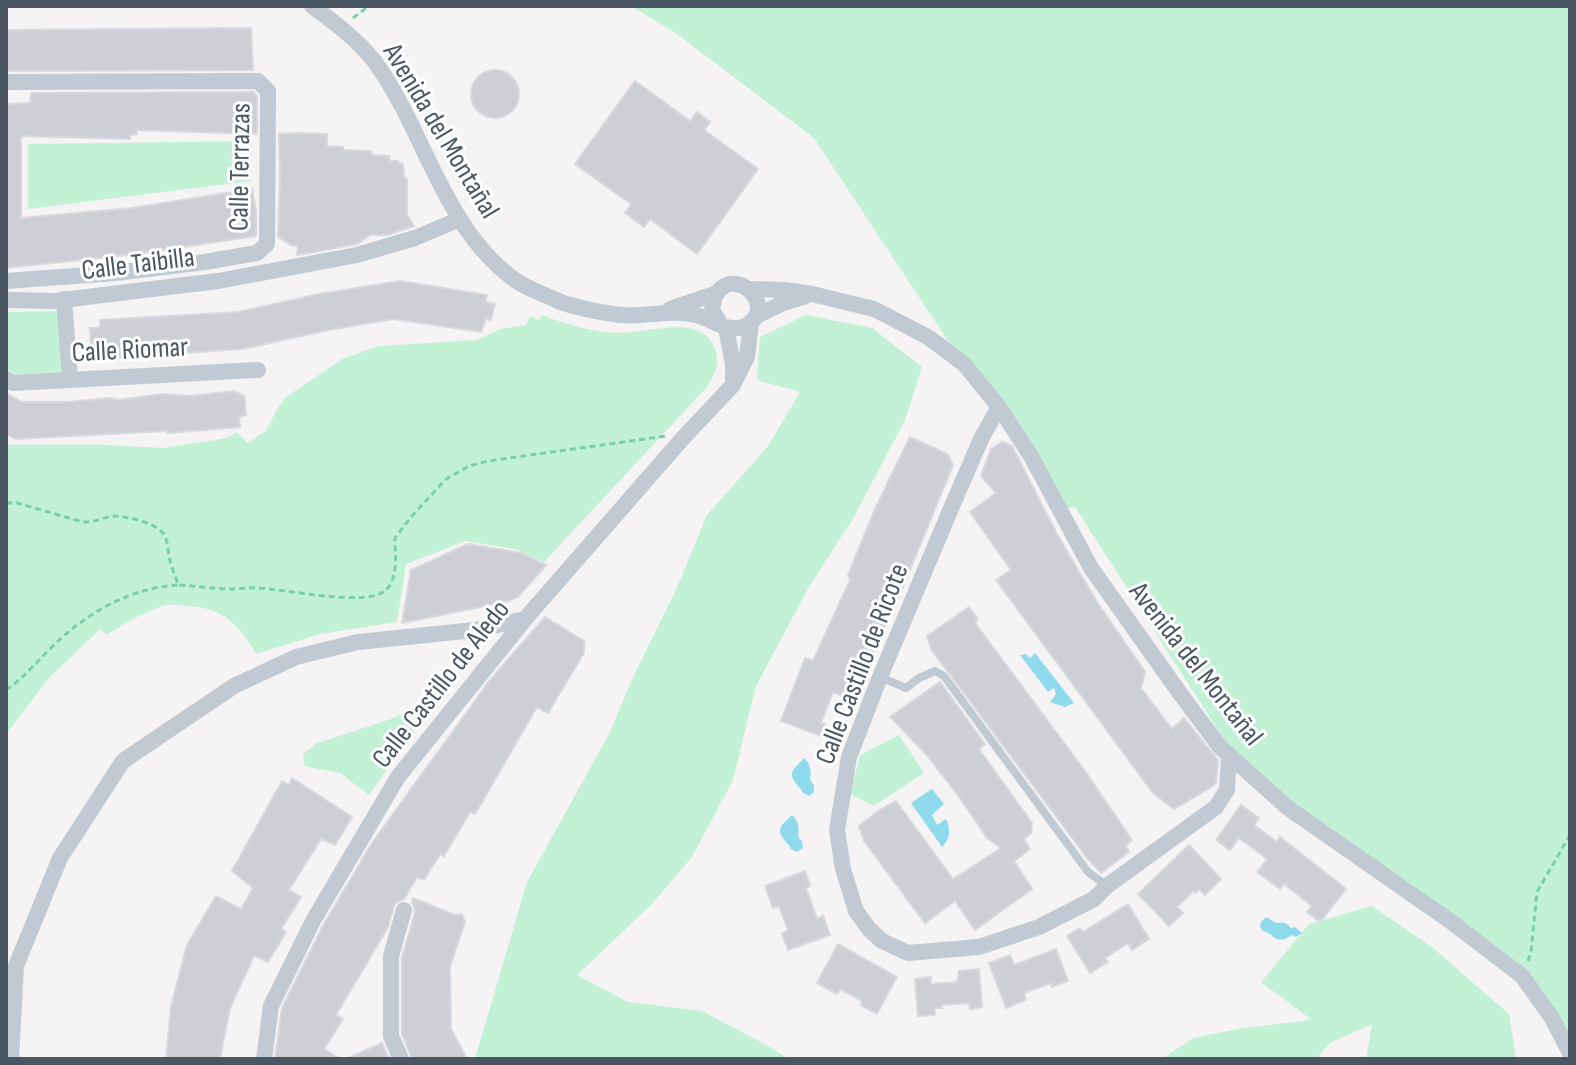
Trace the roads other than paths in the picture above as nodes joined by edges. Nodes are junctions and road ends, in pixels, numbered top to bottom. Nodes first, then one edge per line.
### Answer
1 (312, 6) edge
2 (6, 82) edge
3 (460, 219) junction
4 (6, 281) edge
5 (749, 289) junction
6 (717, 293) junction
7 (812, 294) junction
8 (64, 299) junction
9 (6, 300) edge
10 (661, 313) junction
11 (753, 320) junction
12 (724, 326) junction
13 (258, 370) dead end
14 (6, 379) edge
15 (70, 379) junction
16 (733, 385) junction
17 (999, 407) junction
18 (525, 619) junction
19 (880, 677) junction
20 (1229, 755) junction
21 (1107, 886) junction
22 (404, 910) dead end
23 (1570, 1053) edge
24 (11, 1059) edge
25 (264, 1059) edge
26 (401, 1059) edge

1 - 3 street, Avenida del Montañal
2 - 4 street, Calle Terrazas
3 - 8 street, Calle Taibilla
3 - 10 street, Avenida del Montañal
5 - 6 street
5 - 7 street, Avenida del Montañal
5 - 11 street
6 - 10 street, Avenida del Montañal
6 - 12 street
7 - 11 street
7 - 17 street, Avenida del Montañal
8 - 9 street, Calle Taibilla
8 - 15 street
10 - 12 street, Avenida del Montañal
11 - 12 street
11 - 16 street, Calle Castillo de Aledo
12 - 16 street
13 - 15 street, Calle Riomar
14 - 15 street, Calle Riomar
16 - 18 street, Calle Castillo de Aledo
17 - 19 street, Calle Castillo de Ricote
17 - 20 street, Avenida del Montañal
18 - 24 street
18 - 25 street, Calle Castillo de Aledo
19 - 21 lane
19 - 21 street, Calle Castillo de Ricote
20 - 21 street, Calle Castillo de Ricote
20 - 23 street, Avenida del Montañal
22 - 26 street

